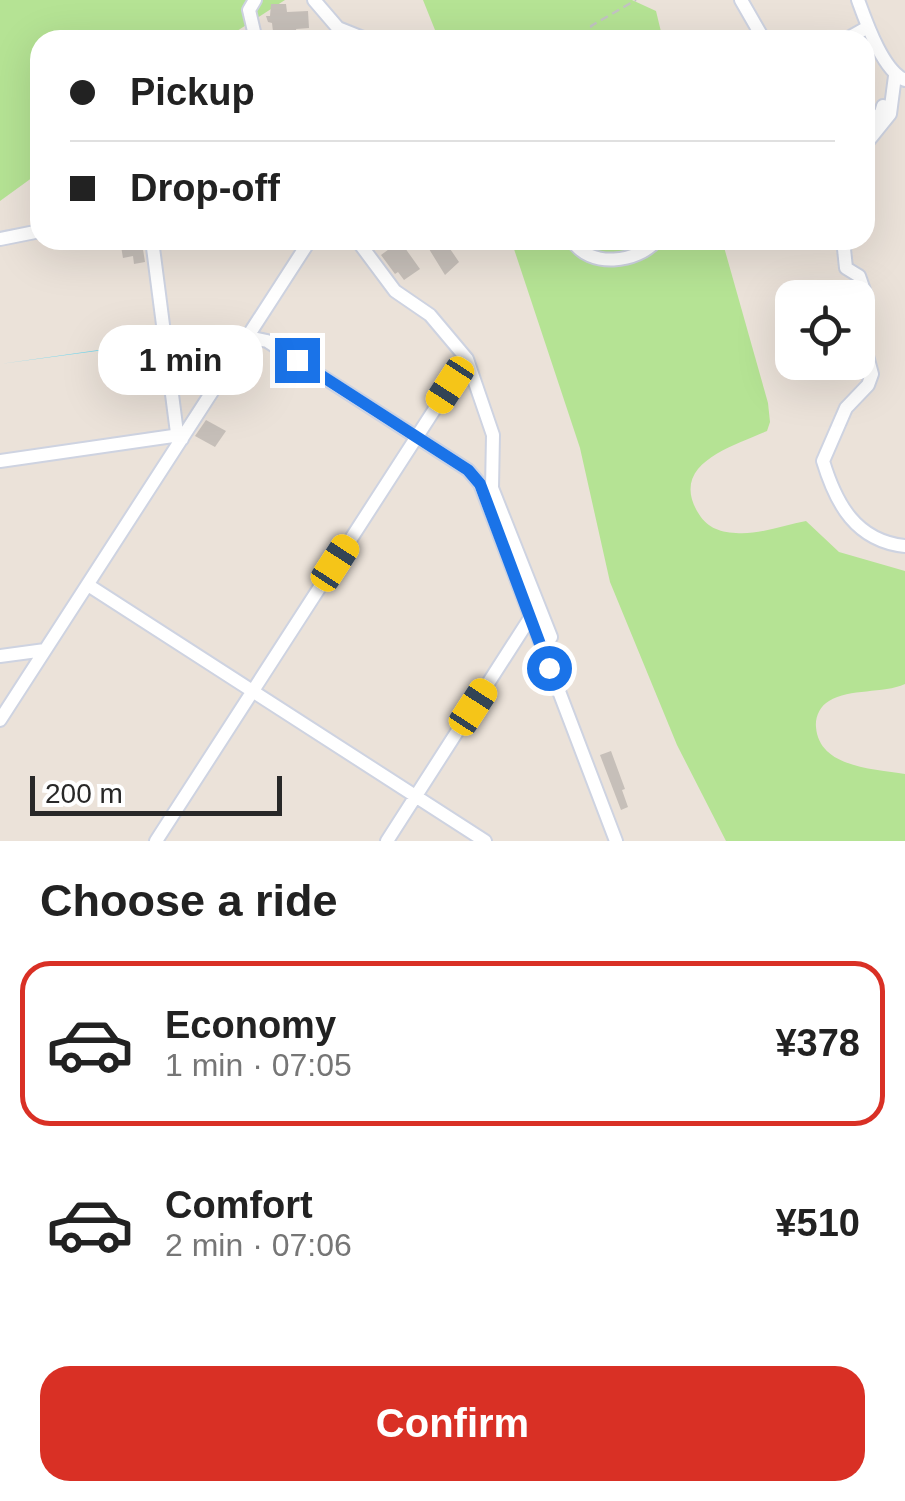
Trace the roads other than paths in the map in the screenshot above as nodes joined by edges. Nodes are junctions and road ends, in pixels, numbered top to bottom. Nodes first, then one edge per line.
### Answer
1 (255, 0) edge
2 (314, 0) edge
3 (741, 0) edge
4 (874, 0) edge
5 (860, 6) edge
6 (868, 27) junction
7 (254, 30) edge
8 (343, 30) edge
9 (758, 30) edge
10 (862, 30) edge
11 (870, 30) edge
12 (875, 38) edge
13 (900, 78) edge
14 (875, 119) edge
15 (875, 132) edge
16 (30, 233) edge
17 (0, 239) edge
18 (153, 250) edge
19 (304, 250) edge
20 (364, 250) edge
21 (582, 250) edge
22 (645, 250) edge
23 (844, 250) edge
24 (248, 337) junction
25 (467, 359) junction
26 (417, 437) junction
27 (182, 438) junction
28 (0, 461) edge
29 (905, 546) edge
30 (88, 585) junction
31 (530, 618) junction
32 (550, 638) dead end
33 (45, 650) junction
34 (0, 656) edge
35 (253, 690) junction
36 (0, 720) edge
37 (416, 796) junction
38 (156, 841) edge
39 (387, 841) edge
40 (484, 841) edge
41 (616, 841) edge

1 - 7 street
2 - 8 street
3 - 9 street
4 - 5 street
5 - 6 street
6 - 10 street
6 - 11 street
12 - 13 street
13 - 14 street
13 - 15 street
16 - 17 street
18 - 27 street
19 - 24 street
20 - 25 street
21 - 22 street
23 - 29 street
24 - 26 street
24 - 27 street
25 - 26 street
25 - 32 street
26 - 31 street
26 - 35 street
27 - 28 street
27 - 30 street
30 - 33 street
30 - 35 street
31 - 37 street
31 - 41 street
33 - 34 street
33 - 36 street
35 - 37 street
35 - 38 street
37 - 39 street
37 - 40 street

